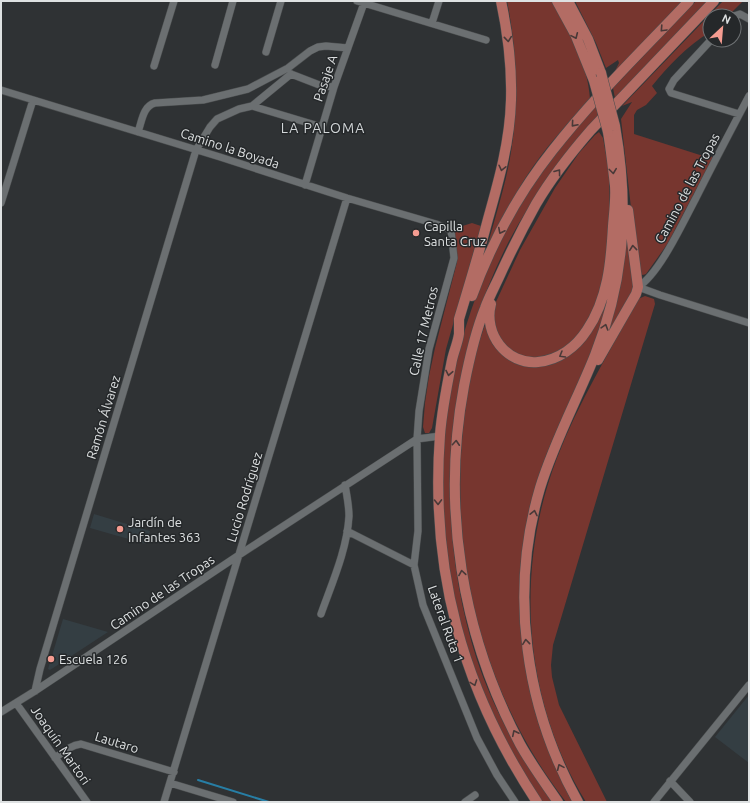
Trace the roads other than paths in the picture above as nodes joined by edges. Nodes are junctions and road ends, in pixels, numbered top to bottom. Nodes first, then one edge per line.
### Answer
1 (174, 1) edge
2 (233, 1) edge
3 (281, 1) edge
4 (357, 1) edge
5 (439, 1) edge
6 (501, 1) edge
7 (557, 1) edge
8 (568, 1) edge
9 (690, 1) edge
10 (714, 1) edge
11 (364, 4) junction
12 (432, 23) junction
13 (486, 40) dead end
14 (348, 48) junction
15 (704, 48) edge
16 (266, 52) dead end
17 (215, 65) dead end
18 (154, 66) dead end
19 (290, 71) junction
20 (334, 87) junction
21 (1, 90) edge
22 (749, 96) edge
23 (33, 100) junction
24 (252, 106) junction
25 (744, 111) edge
26 (322, 127) junction
27 (612, 129) junction
28 (138, 132) junction
29 (196, 150) junction
30 (305, 185) junction
31 (623, 190) junction
32 (347, 198) junction
33 (1, 203) edge
34 (451, 230) joint
35 (496, 285) junction
36 (638, 287) junction
37 (749, 323) edge
38 (459, 335) junction
39 (585, 378) junction
40 (440, 436) junction
41 (417, 438) junction
42 (345, 486) junction
43 (347, 531) junction
44 (239, 555) junction
45 (414, 565) junction
46 (321, 614) dead end
47 (749, 685) edge
48 (35, 691) junction
49 (16, 703) junction
50 (4, 707) edge
51 (1, 712) edge
52 (55, 758) junction
53 (174, 772) junction
54 (670, 781) junction
55 (170, 783) junction
56 (475, 795) dead end
57 (86, 802) edge
58 (164, 802) edge
59 (233, 802) edge
60 (465, 802) edge
61 (515, 802) edge
62 (537, 802) edge
63 (558, 802) edge
64 (578, 802) edge
65 (654, 802) edge
66 (690, 802) edge

1 - 18 street
2 - 17 street
3 - 16 street
4 - 11 street
5 - 12 street
6 -> 38 highway
7 -> 27 highway, bridge
8 - 27 highway, bridge
9 -> 38 highway
35 -> 10 highway
11 - 12 street
11 - 14 street, Pasaje A
12 - 13 street
14 - 19 street
14 - 20 street, Pasaje A
15 - 25 street
19 - 20 street
19 - 24 street
19 - 28 street
20 - 26 street, Pasaje A
21 - 23 street, Camino la Boyada
22 - 25 street, Camino de las Tropas
23 - 28 street, Camino la Boyada
23 - 33 street
24 - 26 street
24 - 29 street, Ramón Álvarez
25 - 36 street, Camino de las Tropas
26 - 30 street, Pasaje A
27 - 31 highway
27 -> 35 highway
28 - 29 street, Camino la Boyada
29 - 30 street, Camino la Boyada
29 - 48 street, Ramón Álvarez
30 - 32 street, Camino la Boyada
36 -> 31 highway
39 -> 31 highway
32 - 34 street, Camino la Boyada
32 - 44 street, Lucio Rodríguez
34 - 41 street, Calle 17 Metros
63 -> 35 highway
36 - 37 street
36 - 39 highway
38 -> 40 highway
64 -> 39 highway
40 - 41 street, Camino de las Tropas
40 -> 62 highway
41 - 42 street, Camino de las Tropas
41 - 45 street, Lateral Ruta 1
42 - 43 street
42 - 44 street, Camino de las Tropas
43 - 45 street
43 - 46 street
44 - 48 street, Camino de las Tropas
44 - 53 street, Lucio Rodríguez
45 - 61 street, Lateral Ruta 1
47 - 54 street
48 - 49 street, Camino de las Tropas
49 - 50 street, Camino de las Tropas
49 - 52 street, Joaquín Martori
50 - 51 street, Camino de las Tropas
52 - 53 street, Lautaro
52 - 57 street, Joaquín Martori
53 - 55 street, Lucio Rodríguez
54 - 65 street
54 - 66 street
55 - 58 street, Lucio Rodríguez
55 - 59 street
56 - 60 street

